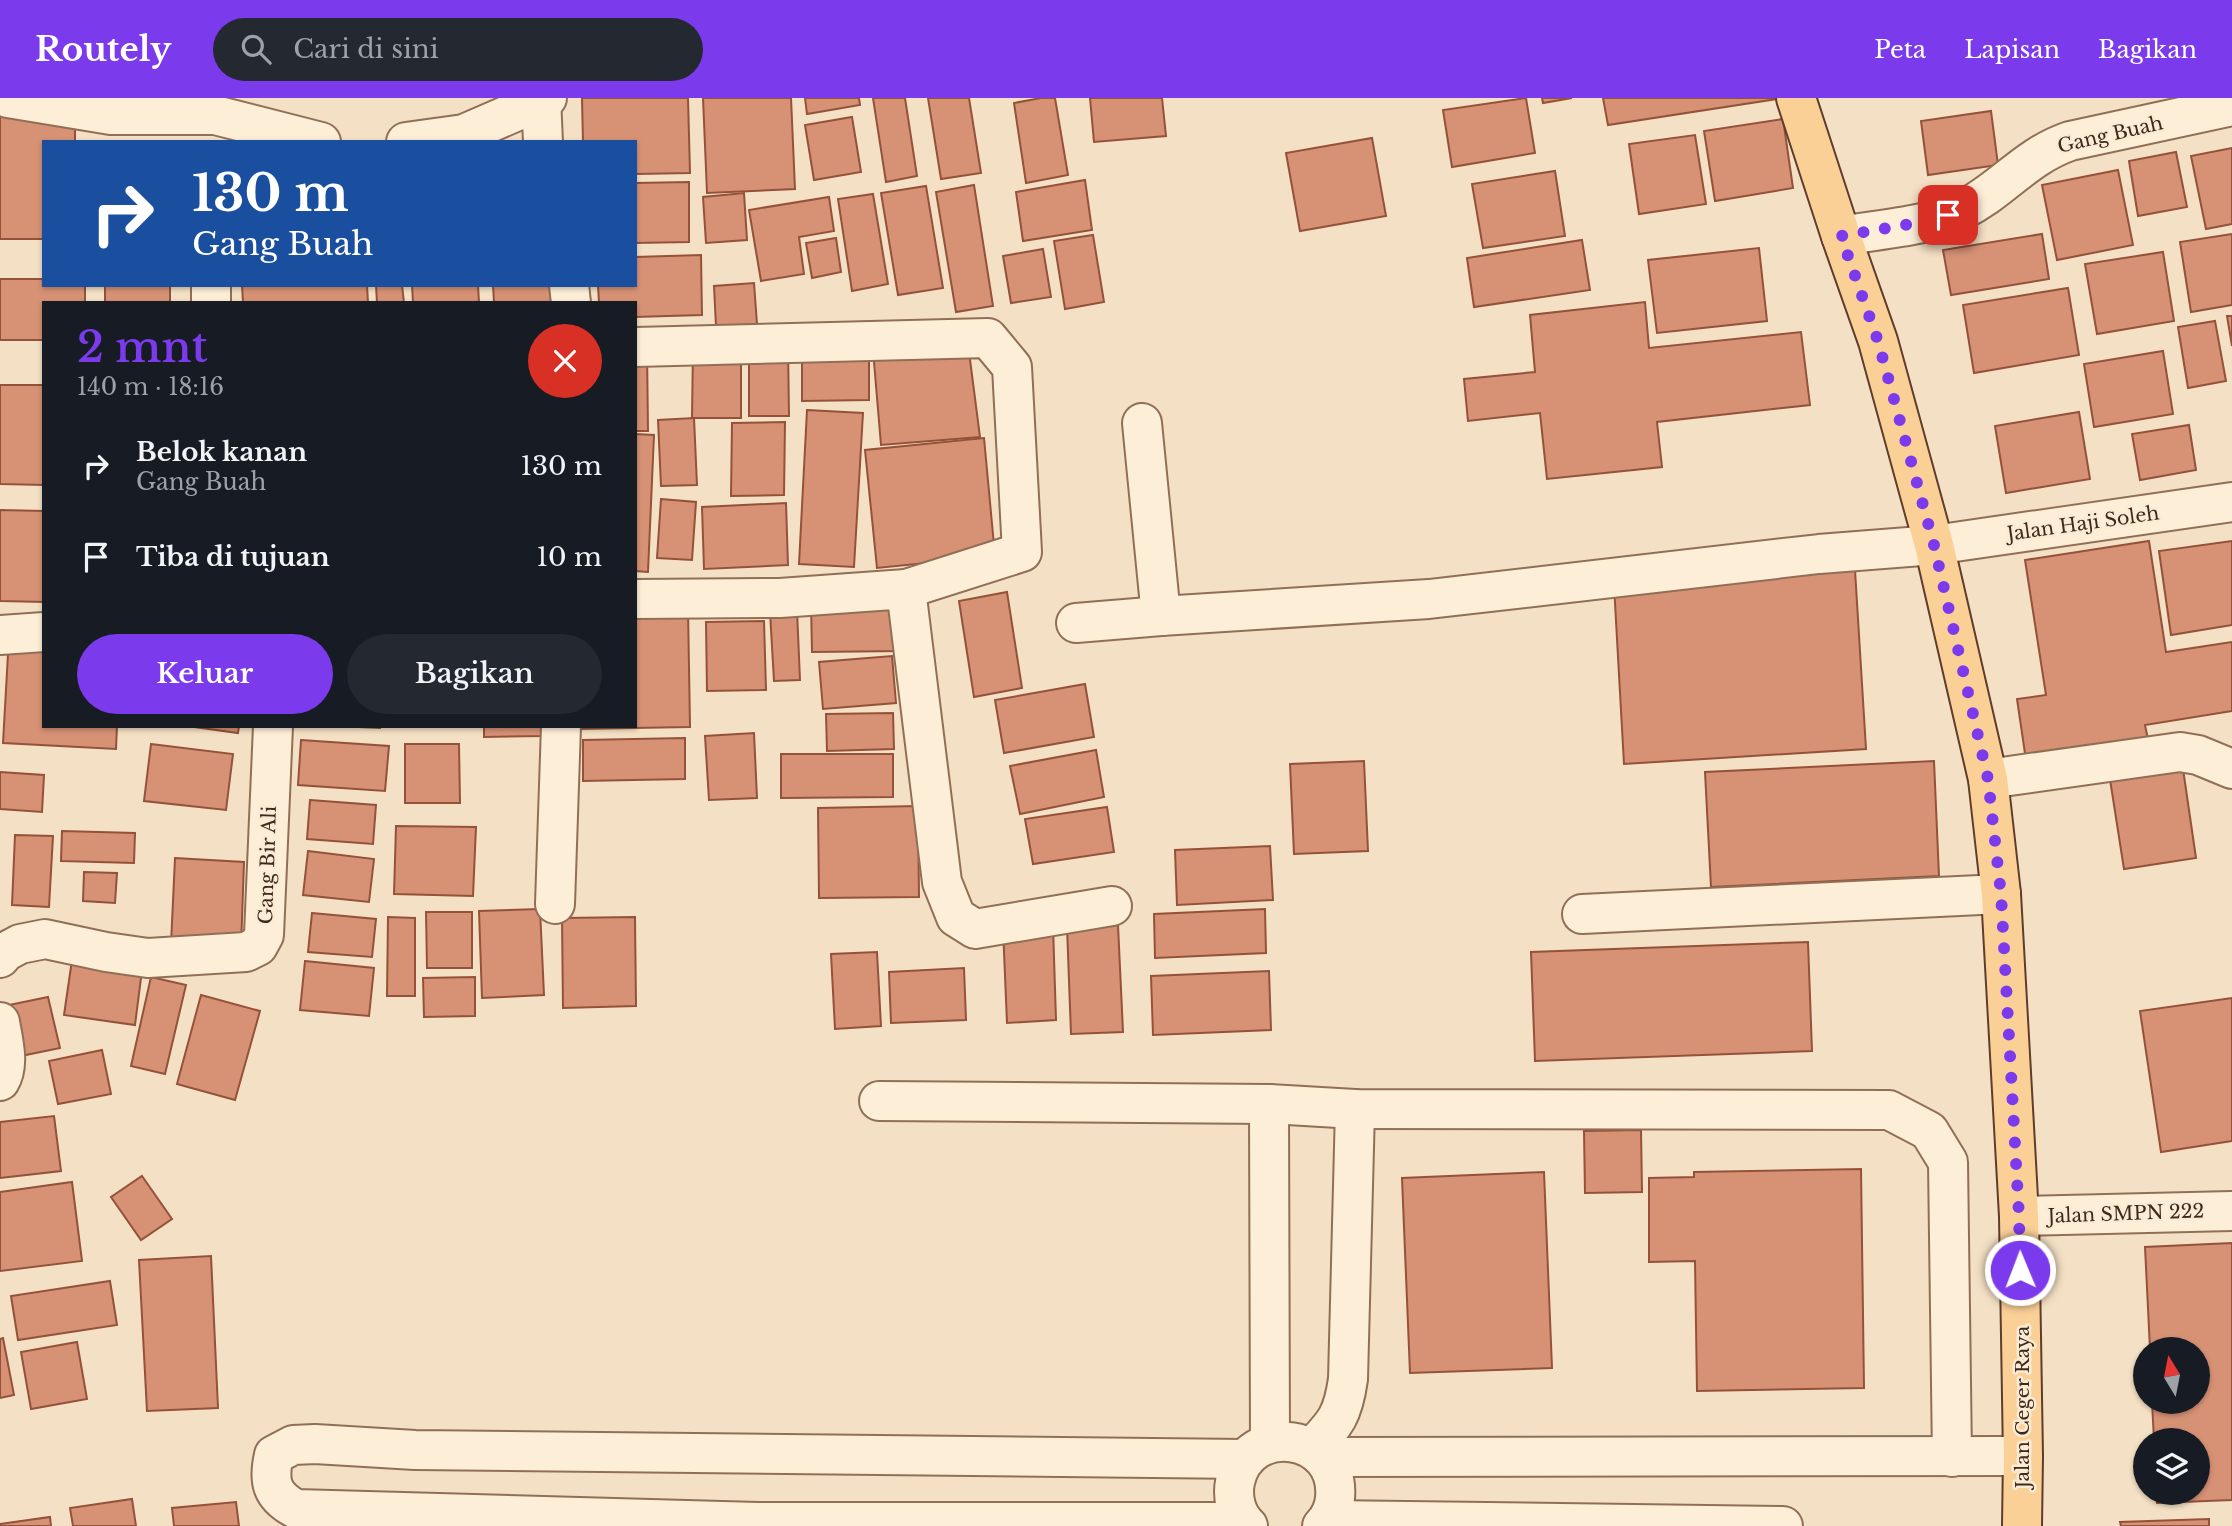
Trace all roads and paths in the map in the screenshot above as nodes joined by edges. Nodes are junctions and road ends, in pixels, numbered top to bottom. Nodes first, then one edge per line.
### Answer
1 (8, 98) edge
2 (541, 98) edge
3 (547, 98) edge
4 (1796, 98) edge
5 (2232, 106) edge
6 (214, 129) edge
7 (305, 140) edge
8 (420, 140) edge
9 (544, 140) edge
10 (1841, 236) junction
11 (637, 347) edge
12 (1142, 423) dead end
13 (2232, 502) edge
14 (1934, 545) junction
15 (905, 589) junction
16 (637, 599) edge
17 (1161, 616) junction
18 (1076, 623) dead end
19 (42, 632) edge
20 (0, 635) edge
21 (273, 728) edge
22 (561, 728) edge
23 (2232, 769) edge
24 (1988, 779) junction
25 (2001, 894) junction
26 (555, 904) dead end
27 (1112, 906) dead end
28 (1582, 914) dead end
29 (0, 958) edge
30 (0, 1022) edge
31 (0, 1081) edge
32 (879, 1101) dead end
33 (1269, 1104) junction
34 (1355, 1109) junction
35 (2232, 1211) edge
36 (2019, 1216) junction
37 (1258, 1451) junction
38 (1318, 1453) junction
39 (2023, 1456) junction
40 (1952, 1457) junction
41 (1325, 1523) edge
42 (758, 1524) edge
43 (1246, 1524) edge
44 (1783, 1526) edge
45 (2022, 1526) edge

1 - 6 street
2 - 3 street
2 - 8 street
2 - 9 street
4 - 10 main road, Jalan Ceger Raya
5 - 10 street, Gang Buah
6 - 7 street
10 - 14 main road, Jalan Ceger Raya
11 - 15 street
12 - 17 street
13 - 14 street, Jalan Haji Soleh
14 - 17 street, Jalan Haji Soleh
14 - 24 main road, Jalan Ceger Raya
15 - 16 street
15 - 27 street
17 - 18 street, Jalan Haji Soleh
19 - 20 street
21 - 29 street, Gang Bir Ali
22 - 26 street
23 - 24 street
24 - 25 main road, Jalan Ceger Raya
25 - 28 street
25 - 36 main road, Jalan Ceger Raya
30 - 31 street
32 - 33 street
33 - 34 street
33 - 37 street
34 - 38 street
34 - 40 street
35 - 36 street, Jalan SMPN 222
36 - 39 main road, Jalan Ceger Raya
37 - 38 street
37 - 42 street
37 - 43 street
38 - 40 street
38 - 41 street
39 - 40 street
39 - 45 main road, Jalan Ceger Raya
41 - 44 street
42 - 43 street

